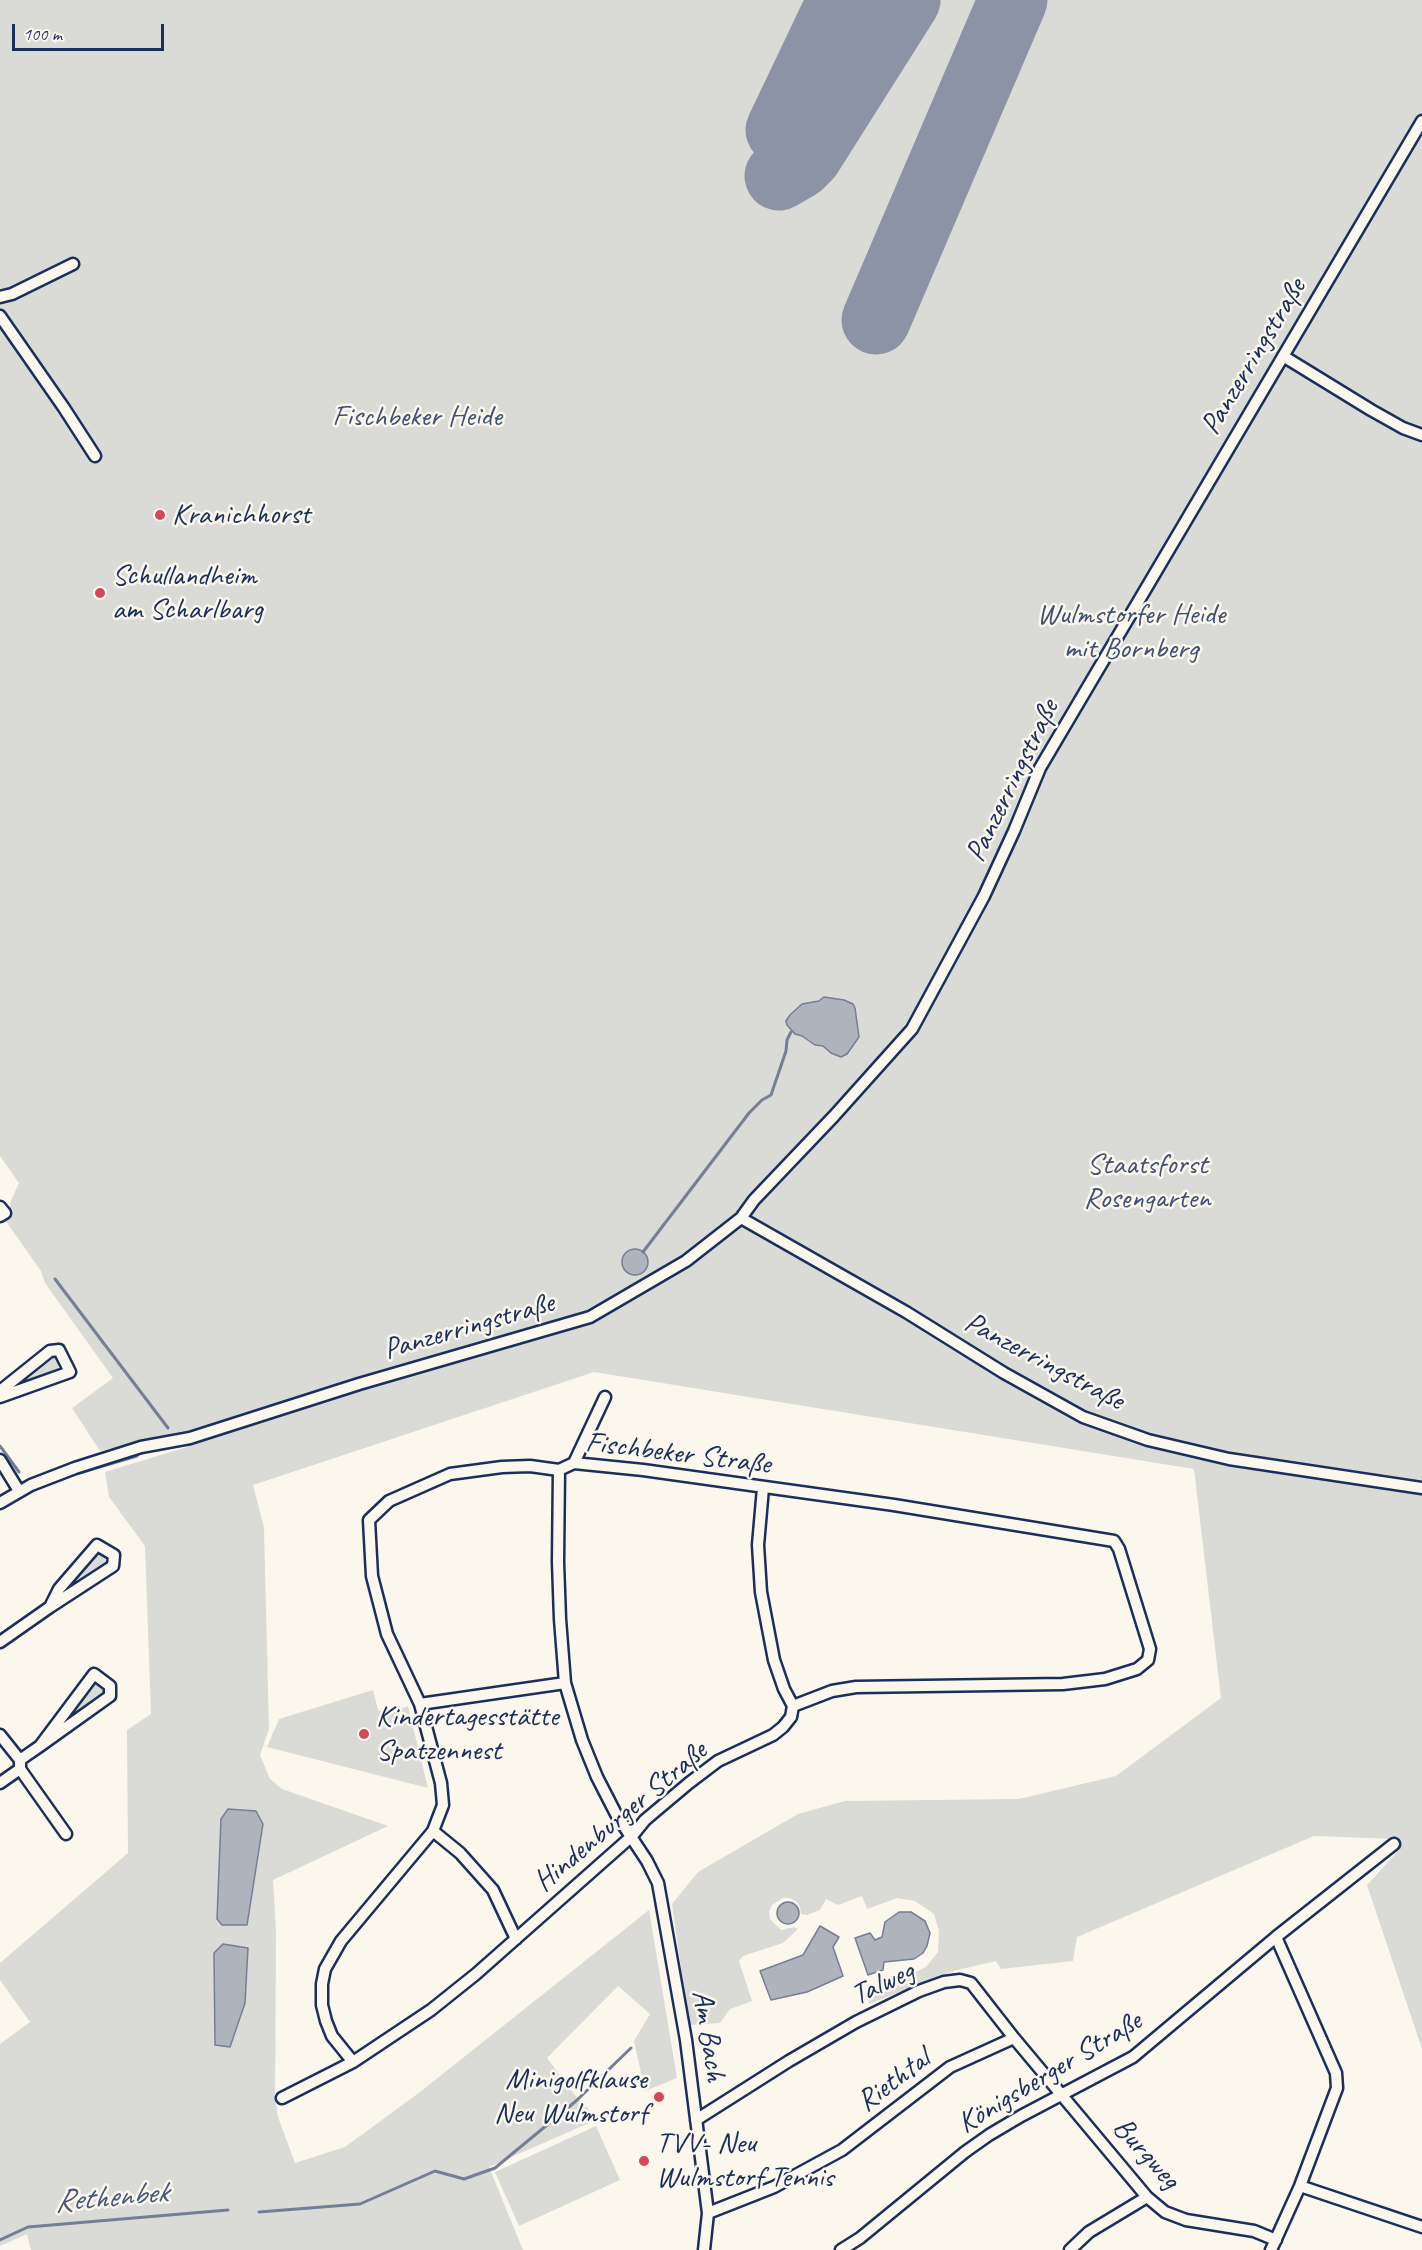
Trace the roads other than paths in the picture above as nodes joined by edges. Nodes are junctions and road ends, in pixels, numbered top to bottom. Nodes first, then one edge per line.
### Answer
1 (1422, 121) edge
2 (74, 264) dead end
3 (0, 297) edge
4 (0, 316) edge
5 (1283, 356) junction
6 (1422, 435) edge
7 (95, 456) dead end
8 (0, 1207) edge
9 (0, 1216) edge
10 (741, 1218) junction
11 (0, 1391) edge
12 (0, 1397) edge
13 (605, 1397) dead end
14 (0, 1460) edge
15 (574, 1463) junction
16 (559, 1470) junction
17 (763, 1488) junction
18 (1422, 1488) edge
19 (19, 1491) junction
20 (0, 1503) edge
21 (50, 1607) junction
22 (0, 1642) edge
23 (565, 1683) junction
24 (420, 1704) junction
25 (793, 1706) junction
26 (0, 1735) edge
27 (40, 1746) junction
28 (20, 1764) junction
29 (0, 1783) edge
30 (433, 1831) junction
31 (66, 1834) dead end
32 (632, 1836) junction
33 (1394, 1844) dead end
34 (1276, 1937) junction
35 (516, 1939) junction
36 (1014, 2038) junction
37 (353, 2061) junction
38 (1064, 2095) junction
39 (282, 2098) dead end
40 (696, 2120) junction
41 (1300, 2186) junction
42 (1147, 2197) junction
43 (708, 2213) junction
44 (1422, 2227) edge
45 (1273, 2245) edge
46 (704, 2250) edge
47 (841, 2250) edge
48 (1070, 2250) edge

1 - 5 street, Panzerringstraße
2 - 3 street
4 - 7 street
5 - 6 street
5 - 10 street, Panzerringstraße
8 - 9 street
10 - 18 street, Panzerringstraße
10 - 19 street, Panzerringstraße
11 - 12 street
13 - 15 street
14 - 19 street
15 - 16 street, Fischbeker Straße
15 - 17 street, Fischbeker Straße
16 - 23 street, Am Bach
16 - 24 street, Fischbeker Straße
17 - 25 street
17 - 25 street, Fischbeker Straße
19 - 20 street, Panzerringstraße
21 - 21 street
21 - 22 street
23 - 24 street
23 - 32 street, Am Bach
24 - 30 street
25 - 32 street, Hindenburger Straße
26 - 28 street
27 - 27 street
27 - 28 street
28 - 29 street
28 - 31 street
30 - 35 street
30 - 37 street
32 - 35 street, Hindenburger Straße
32 - 40 street, Am Bach
33 - 34 street, Königsberger Straße
34 - 38 street, Königsberger Straße
34 - 41 street
35 - 37 street, Hindenburger Straße
36 - 38 street, Talweg
36 - 40 street, Talweg
36 - 43 street, Riethtal
37 - 39 street, Hindenburger Straße
38 - 42 street, Burgweg
38 - 47 street, Königsberger Straße
40 - 43 street, Am Bach
41 - 44 street
41 - 45 street
42 - 45 street, Burgweg
42 - 48 street
43 - 46 street, Am Bach

